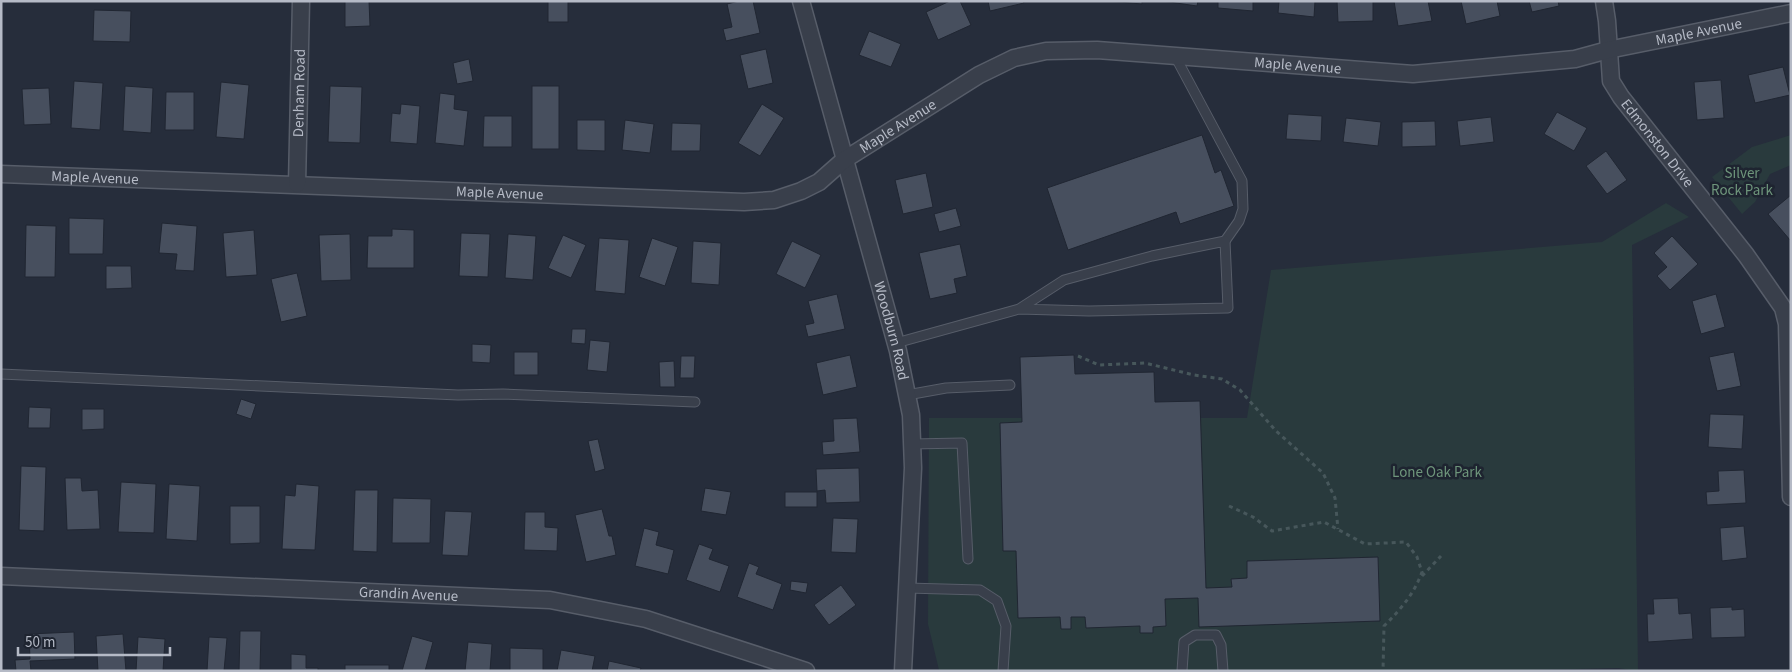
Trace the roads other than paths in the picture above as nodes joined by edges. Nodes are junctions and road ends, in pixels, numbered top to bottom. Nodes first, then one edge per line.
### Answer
1 (301, 1) edge
2 (801, 1) edge
3 (1604, 1) edge
4 (1791, 13) edge
5 (1608, 50) junction
6 (1175, 56) junction
7 (844, 160) junction
8 (1, 174) edge
9 (297, 184) junction
10 (1225, 241) junction
11 (1019, 309) junction
12 (1789, 324) edge
13 (896, 343) junction
14 (1, 374) edge
15 (1010, 385) dead end
16 (907, 395) junction
17 (696, 402) dead end
18 (912, 444) junction
19 (1791, 497) edge
20 (968, 559) dead end
21 (1, 576) edge
22 (907, 588) junction
23 (806, 671) edge
24 (903, 671) edge
25 (1003, 671) edge
26 (1182, 671) edge
27 (1223, 671) edge

1 - 9 street, Denham Road
2 - 7 street, Woodburn Road
3 - 5 street, Edmonston Drive
4 - 5 street, Maple Avenue
5 - 6 street, Maple Avenue
5 - 12 street, Edmonston Drive
6 - 7 street, Maple Avenue
6 - 10 lane
7 - 9 street, Maple Avenue
7 - 13 street, Woodburn Road
8 - 9 street, Maple Avenue
10 - 11 lane
10 - 11 lane
11 - 13 lane
12 - 19 street, Edmonston Drive
13 - 16 street, Woodburn Road
14 - 17 lane
15 - 16 lane
16 - 18 street, Woodburn Road
18 - 20 lane
18 - 22 street, Woodburn Road
21 - 23 street, Grandin Avenue
22 - 24 street, Woodburn Road
22 - 25 lane
26 - 27 lane

